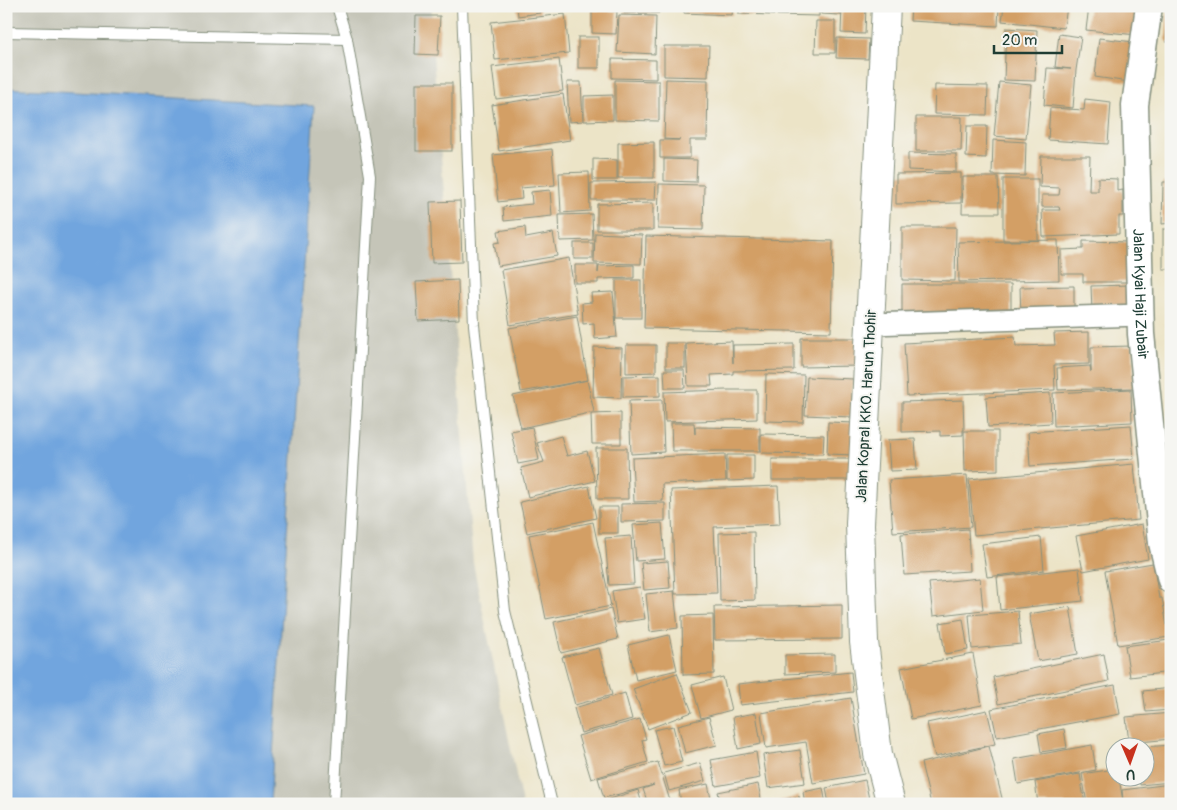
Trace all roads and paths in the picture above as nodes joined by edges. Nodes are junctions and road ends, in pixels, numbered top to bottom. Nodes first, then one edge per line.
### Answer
1 (337, 6) edge
2 (462, 6) edge
3 (886, 6) edge
4 (1149, 6) edge
5 (6, 32) edge
6 (347, 39) junction
7 (1140, 316) junction
8 (871, 324) junction
9 (1171, 580) edge
10 (334, 804) edge
11 (552, 804) edge
12 (892, 804) edge

1 - 6 lane
2 - 11 lane
3 - 8 main road, Jalan Kopral KKO. Harun Thohir
4 - 7 street, Jalan Kyai Haji Zubair
5 - 6 lane
6 - 10 lane
7 - 8 street
7 - 9 street, Jalan Kyai Haji Zubair
8 - 12 main road, Jalan Kopral KKO. Harun Thohir

